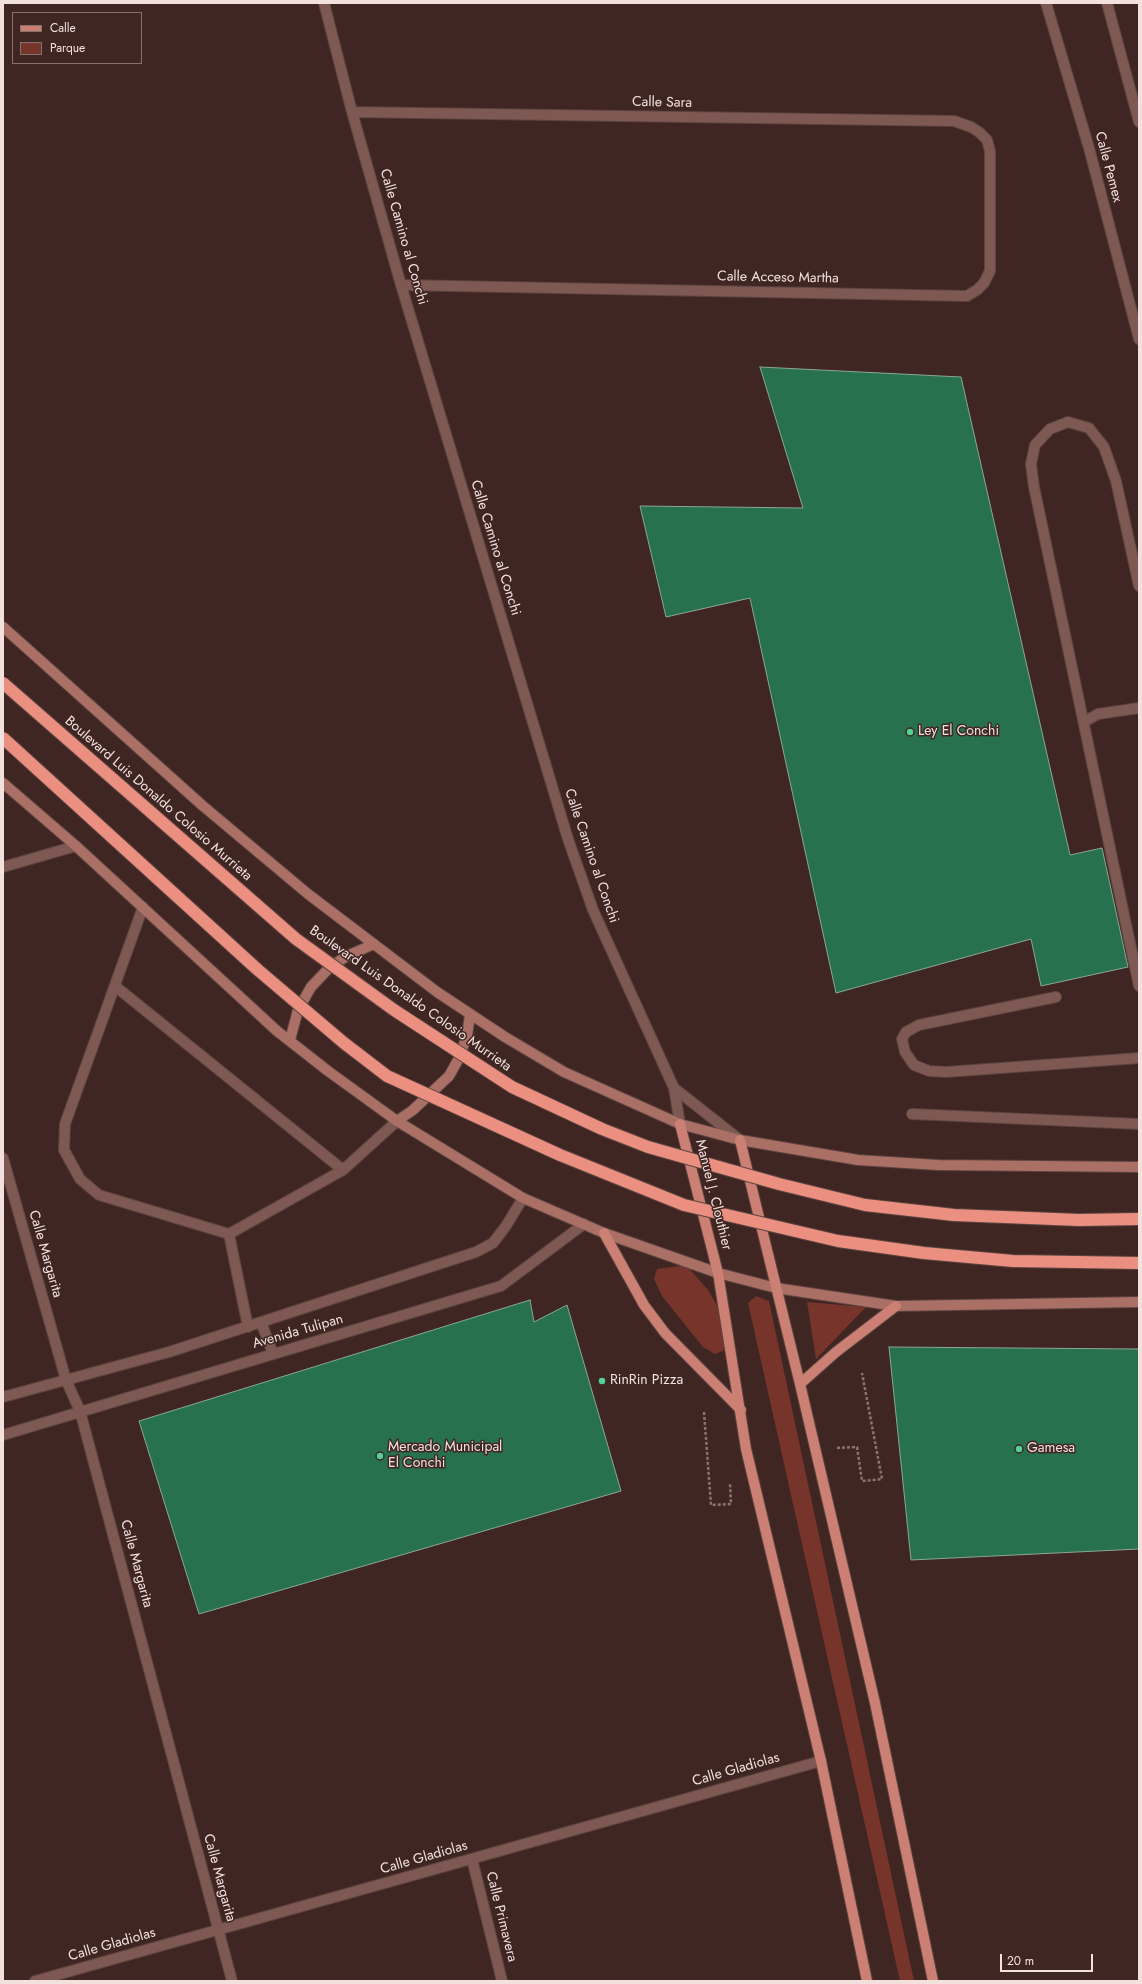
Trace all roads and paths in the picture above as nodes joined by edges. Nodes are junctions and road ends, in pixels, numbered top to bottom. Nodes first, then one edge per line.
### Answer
1 (324, 3) edge
2 (1046, 3) edge
3 (1107, 3) edge
4 (352, 112) junction
5 (1139, 122) edge
6 (971, 126) joint
7 (402, 285) junction
8 (1139, 339) edge
9 (1139, 586) edge
10 (3, 627) edge
11 (3, 682) edge
12 (1139, 708) edge
13 (1084, 722) junction
14 (3, 738) edge
15 (3, 783) edge
16 (76, 846) junction
17 (3, 867) edge
18 (143, 907) junction
19 (374, 944) junction
20 (115, 986) junction
21 (1139, 986) edge
22 (1056, 997) dead end
23 (470, 1014) junction
24 (290, 1040) junction
25 (1139, 1058) edge
26 (674, 1088) junction
27 (912, 1114) dead end
28 (397, 1121) junction
29 (680, 1124) junction
30 (1139, 1124) edge
31 (740, 1140) junction
32 (3, 1158) edge
33 (1139, 1167) edge
34 (343, 1170) junction
35 (523, 1198) junction
36 (1139, 1219) edge
37 (584, 1224) junction
38 (604, 1233) junction
39 (229, 1234) junction
40 (1139, 1263) edge
41 (718, 1273) junction
42 (776, 1288) junction
43 (1139, 1302) edge
44 (896, 1306) junction
45 (261, 1322) junction
46 (248, 1327) junction
47 (273, 1354) junction
48 (862, 1373) dead end
49 (66, 1380) junction
50 (800, 1384) junction
51 (3, 1397) edge
52 (741, 1410) junction
53 (80, 1411) junction
54 (704, 1412) dead end
55 (3, 1435) edge
56 (857, 1446) dead end
57 (730, 1482) dead end
58 (821, 1761) junction
59 (472, 1859) junction
60 (218, 1930) junction
61 (35, 1981) edge
62 (232, 1981) edge
63 (502, 1981) edge
64 (866, 1981) edge
65 (933, 1981) edge

1 - 4 street, Calle Camino al Conchi
2 - 8 street, Calle Pemex
3 - 5 street
4 - 6 street, Calle Sara
4 - 7 street, Calle Camino al Conchi
6 - 7 street, Calle Acceso Martha
7 - 26 street, Calle Camino al Conchi
9 - 13 street
10 - 19 street
11 - 36 highway, Boulevard Luis Donaldo Colosio Murrieta, bridge
12 - 13 street
13 - 21 street
14 - 40 highway, bridge
15 - 16 street
16 - 17 street
16 - 18 street
18 - 20 street
18 - 24 street
19 - 23 street
19 - 24 street
20 - 34 street
20 - 39 street
22 - 25 street
23 - 28 street
23 - 29 street
24 - 28 street
26 - 29 street
26 - 31 street
27 - 30 street
28 - 34 street
28 - 35 street
29 - 31 street
29 - 41 main road, Manuel J. Clouthier
31 - 33 street
31 - 42 main road
32 - 49 street, Calle Margarita
34 - 39 street
35 - 37 street
35 - 45 street, Avenida Tulipan
37 - 38 street
37 - 47 street, Avenida Tulipan
38 - 41 street
38 - 52 main road
39 - 46 street
41 - 42 street
41 - 52 main road, Manuel J. Clouthier
42 - 44 street
42 - 50 main road
43 - 44 street
44 - 50 main road
45 - 46 street, Avenida Tulipan
45 - 47 street
46 - 49 street, Avenida Tulipan
47 - 53 street, Avenida Tulipan
48 - 56 path
49 - 51 street, Avenida Tulipan
49 - 53 street, Calle Margarita
50 - 65 main road
52 - 58 main road, Manuel J. Clouthier
53 - 55 street, Avenida Tulipan
53 - 60 street, Calle Margarita
54 - 57 path
58 - 59 street, Calle Gladiolas
58 - 64 main road, Manuel J. Clouthier
59 - 60 street, Calle Gladiolas
59 - 63 street, Calle Primavera
60 - 61 street, Calle Gladiolas
60 - 62 street, Calle Margarita

